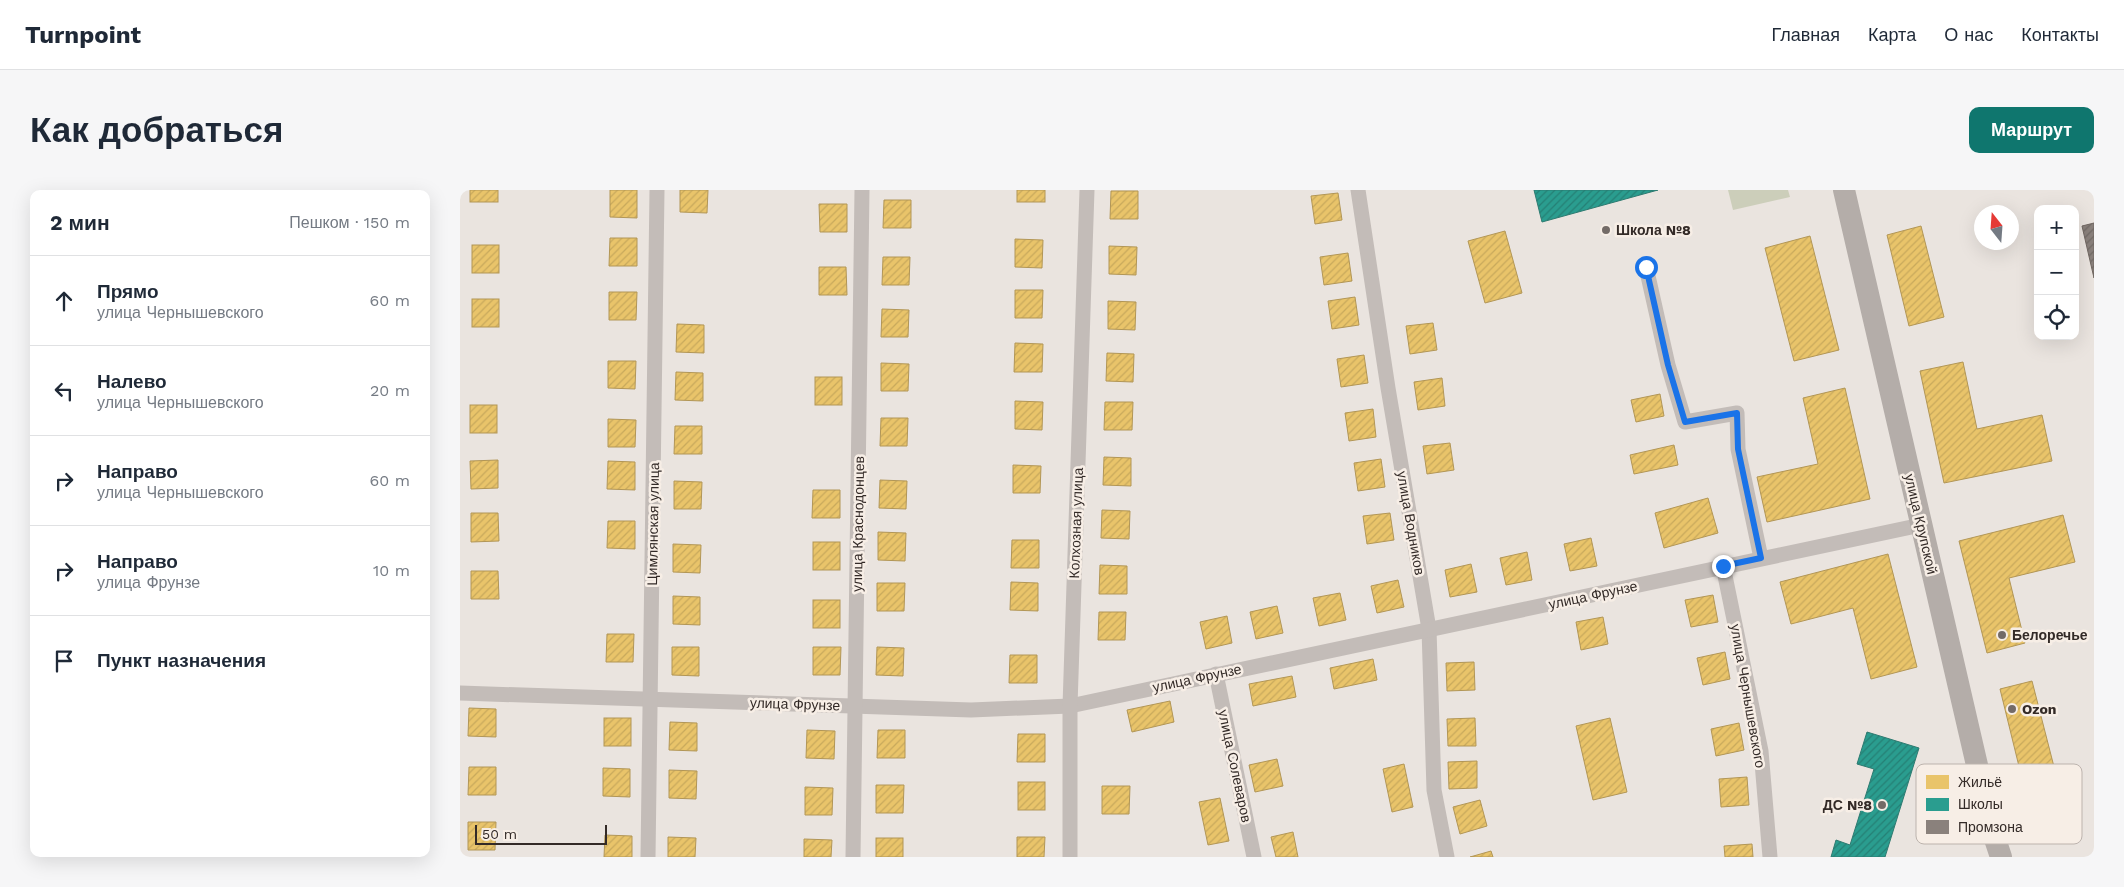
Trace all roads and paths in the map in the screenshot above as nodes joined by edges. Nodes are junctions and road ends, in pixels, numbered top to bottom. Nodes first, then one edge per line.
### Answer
1 (657, 190) edge
2 (862, 190) edge
3 (1088, 190) edge
4 (1358, 190) edge
5 (1844, 190) edge
6 (1646, 267) dead end
7 (1921, 525) junction
8 (1761, 558) junction
9 (1723, 566) junction
10 (1429, 629) junction
11 (1216, 674) junction
12 (460, 693) edge
13 (651, 700) junction
14 (856, 706) junction
15 (1070, 706) junction
16 (1977, 764) edge
17 (1997, 844) edge
18 (648, 857) edge
19 (853, 857) edge
20 (1070, 857) edge
21 (1254, 857) edge
22 (1447, 857) edge
23 (1770, 857) edge
24 (2001, 857) edge

1 - 13 street, Цимлянская улица
2 - 14 street, улица Краснодонцев
3 - 15 street, Колхозная улица
4 - 10 street, улица Водников
5 - 7 street, улица Крупской
6 - 8 street
7 - 8 street, улица Фрунзе
7 - 16 street, улица Крупской
8 - 9 street, улица Фрунзе
9 - 10 street, улица Фрунзе
9 - 23 street, улица Чернышевского
10 - 11 street, улица Фрунзе
10 - 22 street, улица Водников
11 - 15 street, улица Фрунзе
11 - 21 street, улица Солеваров
12 - 13 street, улица Фрунзе
13 - 14 street, улица Фрунзе
13 - 18 street, Цимлянская улица
14 - 15 street, улица Фрунзе
14 - 19 street, улица Краснодонцев
15 - 20 street, Колхозная улица
17 - 24 street, улица Крупской

